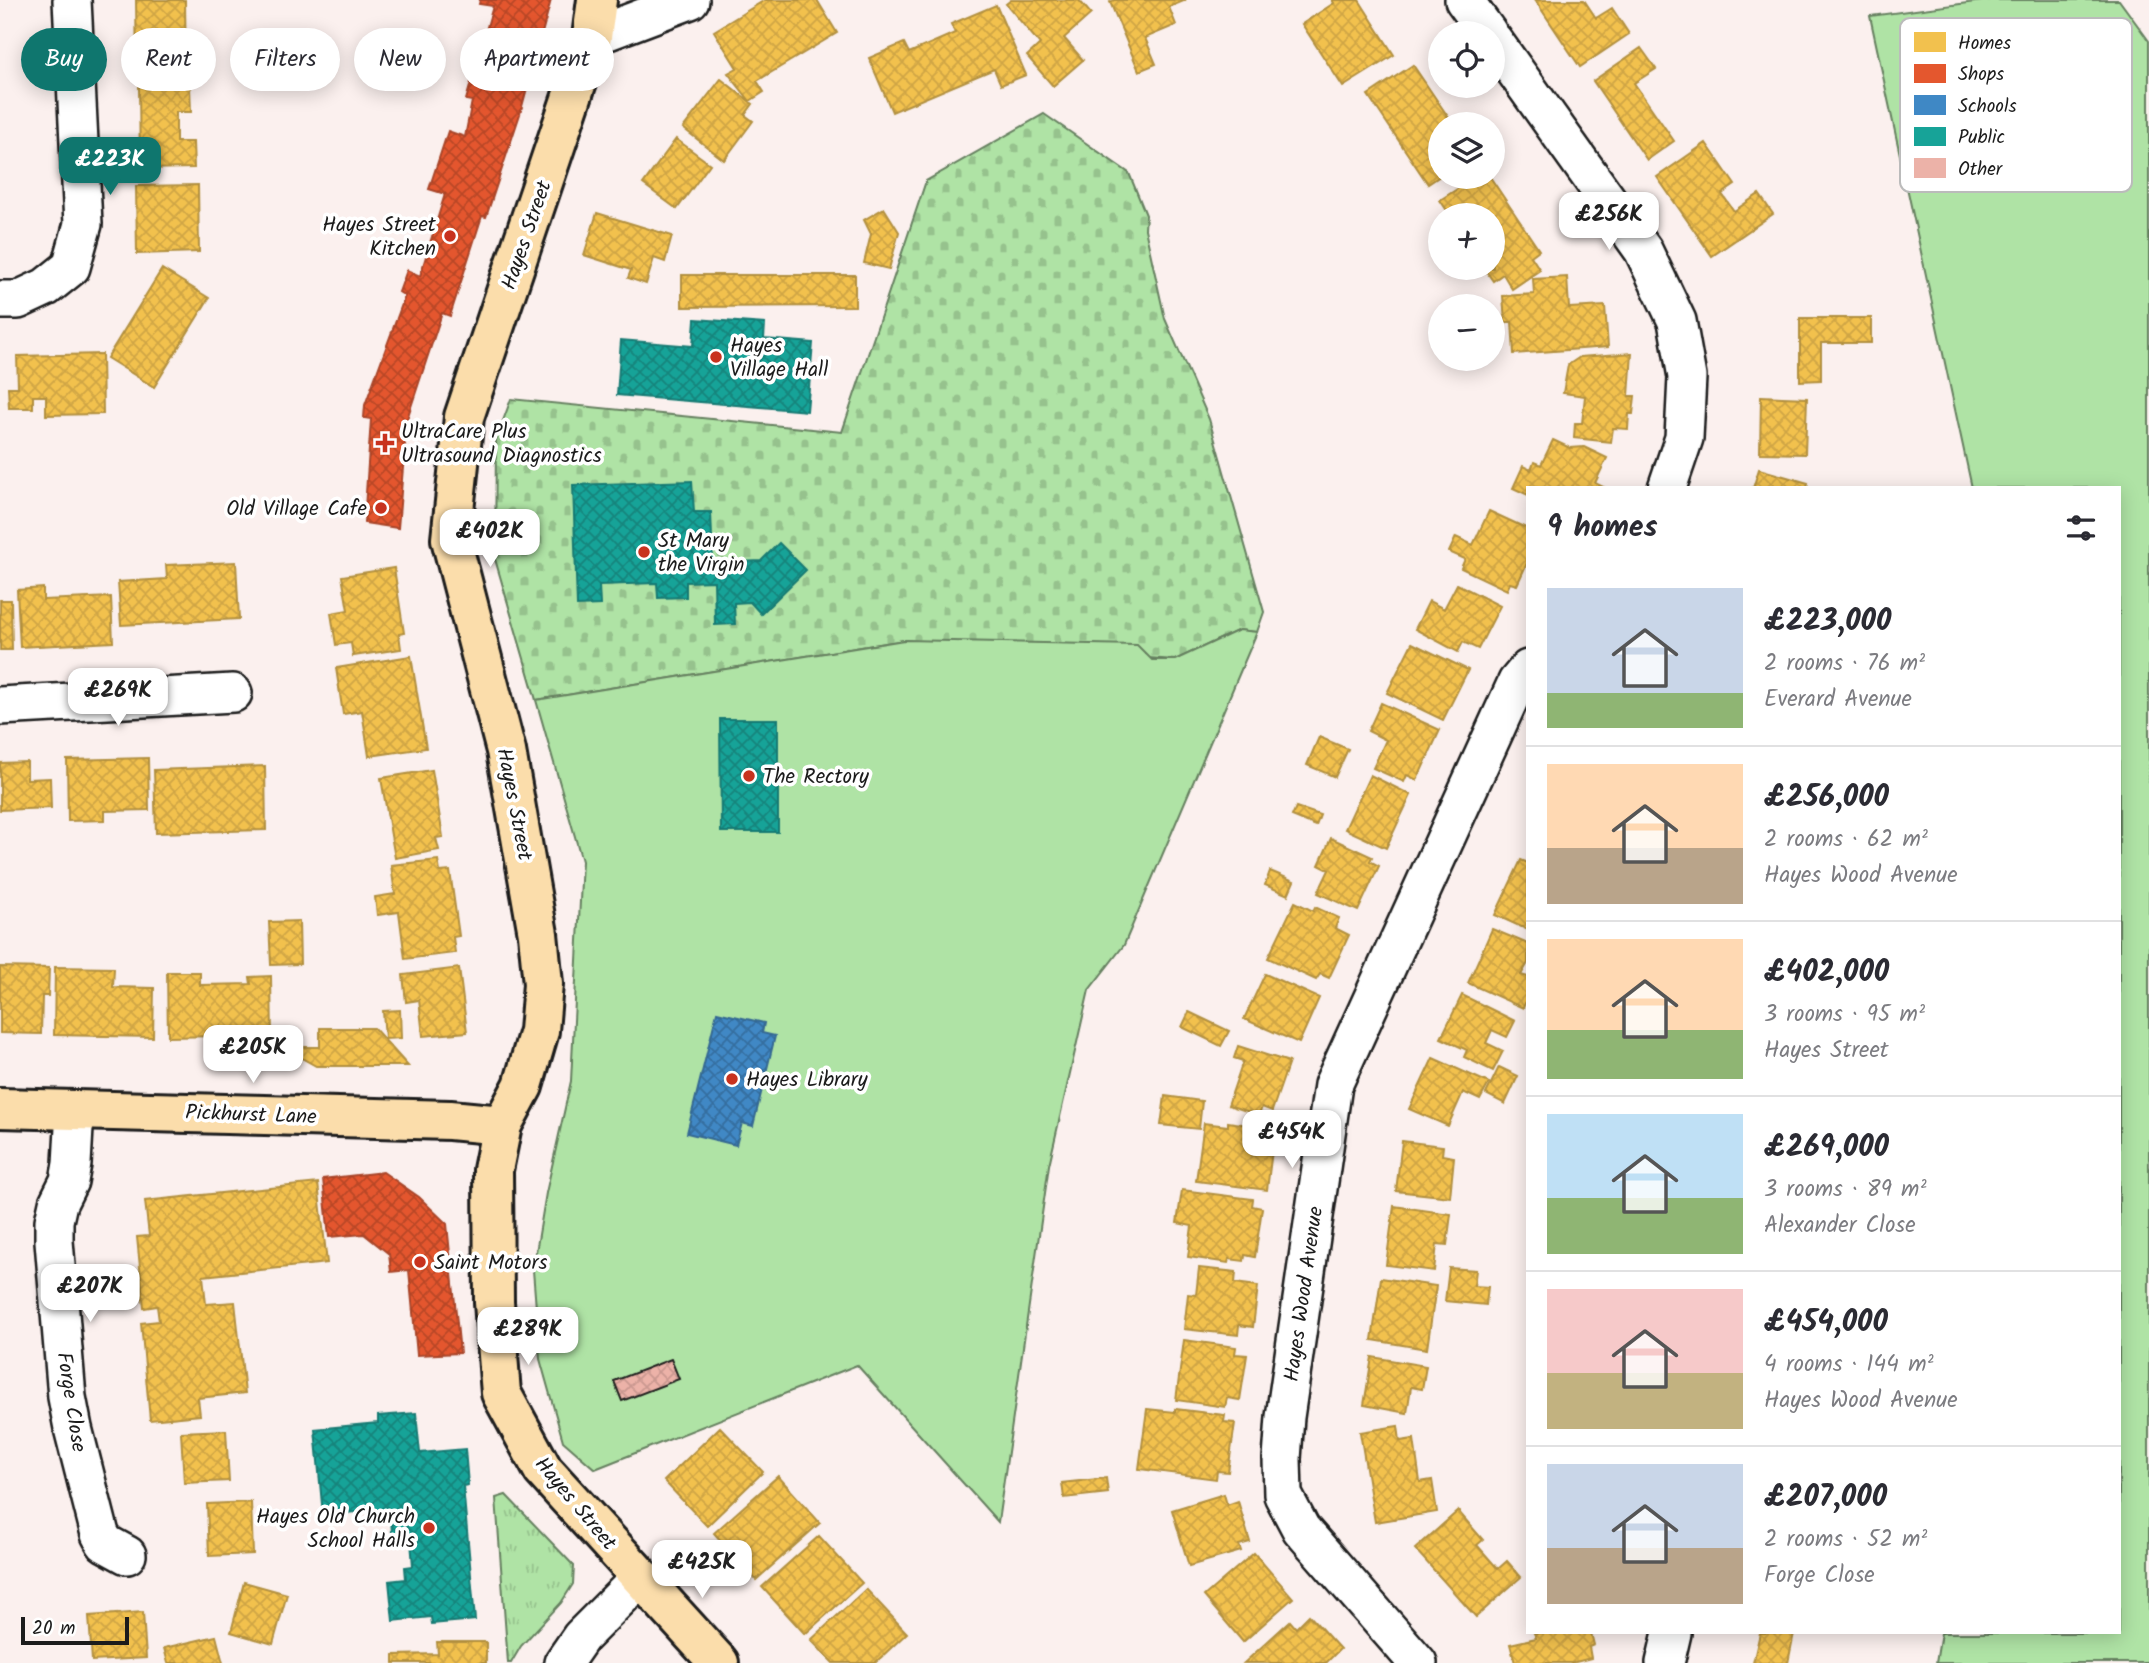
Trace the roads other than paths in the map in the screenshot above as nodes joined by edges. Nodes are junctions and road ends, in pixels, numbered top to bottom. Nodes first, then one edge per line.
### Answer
1 (72, 0) edge
2 (597, 0) edge
3 (690, 0) edge
4 (1464, 0) edge
5 (1479, 21) edge
6 (593, 28) edge
7 (614, 29) edge
8 (1505, 57) edge
9 (574, 91) edge
10 (0, 300) edge
11 (1668, 486) edge
12 (1526, 671) edge
13 (233, 693) dead end
14 (0, 706) edge
15 (0, 1108) edge
16 (75, 1110) junction
17 (502, 1125) junction
18 (127, 1555) dead end
19 (641, 1577) junction
20 (1672, 1634) edge
21 (563, 1663) edge
22 (719, 1663) edge
23 (1418, 1663) edge
24 (1665, 1663) edge

1 - 10 street
2 - 6 main road, Hayes Street
3 - 7 street
4 - 5 street
8 - 11 street
9 - 17 main road, Hayes Street
12 - 23 street, Hayes Wood Avenue
13 - 14 street
15 - 16 main road, Pickhurst Lane
16 - 17 main road, Pickhurst Lane
16 - 18 street, Forge Close
17 - 19 main road, Hayes Street
19 - 21 street
19 - 22 main road, Hayes Street
20 - 24 street

